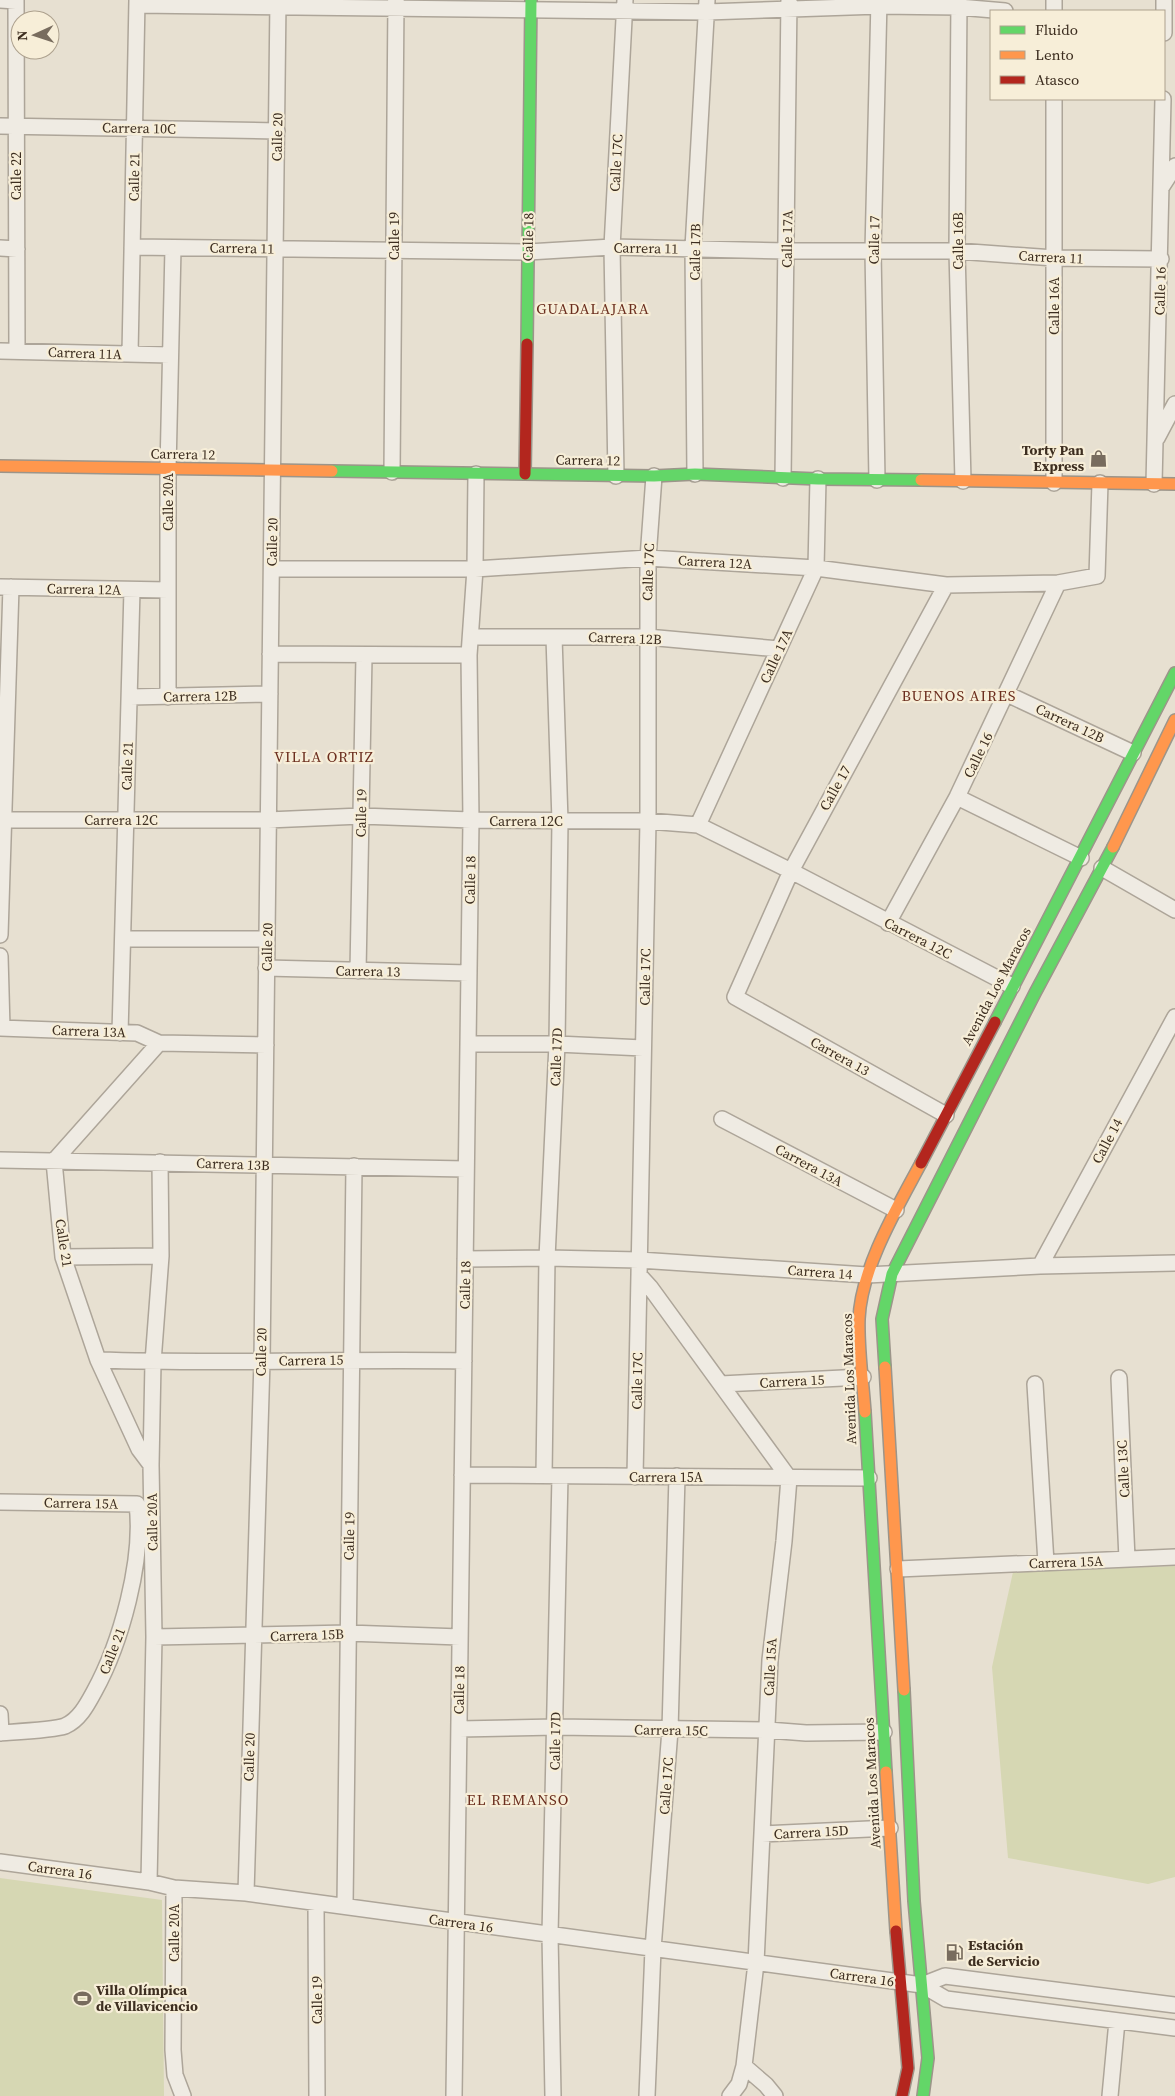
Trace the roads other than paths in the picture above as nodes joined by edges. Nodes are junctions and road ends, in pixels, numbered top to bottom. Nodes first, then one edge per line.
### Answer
1 (0, 0) edge
2 (16, 0) edge
3 (137, 2) edge
4 (278, 3) edge
5 (879, 3) edge
6 (396, 4) edge
7 (789, 4) edge
8 (960, 4) edge
9 (531, 5) edge
10 (624, 5) edge
11 (707, 6) edge
12 (999, 10) edge
13 (1054, 100) edge
14 (1163, 100) edge
15 (0, 126) edge
16 (16, 126) junction
17 (135, 128) junction
18 (277, 131) junction
19 (1175, 166) edge
20 (1161, 188) junction
21 (132, 247) junction
22 (612, 247) junction
23 (0, 248) edge
24 (173, 248) junction
25 (694, 248) junction
26 (17, 249) junction
27 (276, 249) junction
28 (394, 250) junction
29 (787, 251) junction
30 (873, 251) junction
31 (957, 251) junction
32 (528, 252) junction
33 (1054, 258) junction
34 (1160, 259) junction
35 (0, 351) edge
36 (17, 351) junction
37 (130, 354) junction
38 (170, 355) junction
39 (1175, 404) edge
40 (1155, 442) junction
41 (0, 466) edge
42 (168, 469) junction
43 (273, 470) junction
44 (392, 472) junction
45 (476, 474) junction
46 (524, 474) junction
47 (695, 474) junction
48 (616, 476) junction
49 (654, 476) junction
50 (783, 478) junction
51 (818, 479) junction
52 (877, 480) junction
53 (963, 481) junction
54 (1054, 482) junction
55 (1100, 483) junction
56 (1154, 484) junction
57 (1175, 484) edge
58 (648, 558) junction
59 (816, 568) junction
60 (272, 569) junction
61 (475, 569) junction
62 (1058, 583) junction
63 (946, 585) junction
64 (6, 587) edge
65 (132, 590) junction
66 (168, 590) junction
67 (471, 637) junction
68 (554, 637) junction
69 (647, 637) junction
70 (779, 649) junction
71 (270, 654) junction
72 (364, 656) junction
73 (469, 656) junction
74 (1175, 673) edge
75 (270, 694) junction
76 (1007, 694) junction
77 (130, 697) junction
78 (168, 697) junction
79 (3, 698) edge
80 (1175, 720) edge
81 (1133, 753) junction
82 (958, 797) junction
83 (360, 816) junction
84 (2, 820) edge
85 (126, 820) junction
86 (268, 820) junction
87 (471, 820) junction
88 (560, 821) junction
89 (648, 821) junction
90 (698, 825) junction
91 (1081, 858) junction
92 (1102, 868) junction
93 (791, 871) junction
94 (1175, 910) edge
95 (888, 923) junction
96 (0, 935) edge
97 (124, 939) junction
98 (267, 939) junction
99 (0, 956) edge
100 (266, 968) junction
101 (358, 971) junction
102 (469, 973) junction
103 (1012, 986) junction
104 (735, 997) joint
105 (1175, 1016) edge
106 (1, 1028) edge
107 (120, 1033) junction
108 (159, 1043) junction
109 (468, 1044) junction
110 (557, 1044) junction
111 (266, 1045) junction
112 (643, 1048) junction
113 (946, 1115) junction
114 (722, 1119) dead end
115 (0, 1160) edge
116 (54, 1161) junction
117 (160, 1162) junction
118 (264, 1165) junction
119 (354, 1166) junction
120 (466, 1169) junction
121 (896, 1210) junction
122 (160, 1256) junction
123 (63, 1257) junction
124 (547, 1258) junction
125 (465, 1259) junction
126 (1175, 1264) edge
127 (1040, 1266) junction
128 (639, 1268) junction
129 (892, 1274) junction
130 (867, 1275) junction
131 (352, 1359) junction
132 (98, 1360) junction
133 (262, 1361) junction
134 (464, 1361) junction
135 (153, 1362) junction
136 (863, 1377) junction
137 (1119, 1378) dead end
138 (721, 1384) junction
139 (1035, 1384) dead end
140 (151, 1466) junction
141 (462, 1475) junction
142 (544, 1476) junction
143 (560, 1476) junction
144 (677, 1476) junction
145 (635, 1477) junction
146 (789, 1478) junction
147 (869, 1478) junction
148 (152, 1484) junction
149 (0, 1502) edge
150 (137, 1504) junction
151 (1175, 1557) edge
152 (1127, 1559) junction
153 (1046, 1562) junction
154 (898, 1569) junction
155 (348, 1633) junction
156 (252, 1637) junction
157 (460, 1637) junction
158 (154, 1638) junction
159 (0, 1714) edge
160 (556, 1727) junction
161 (458, 1729) junction
162 (670, 1730) junction
163 (768, 1730) junction
164 (884, 1732) junction
165 (0, 1733) edge
166 (890, 1828) junction
167 (762, 1834) junction
168 (0, 1862) edge
169 (149, 1882) junction
170 (174, 1888) junction
171 (246, 1893) junction
172 (316, 1904) junction
173 (345, 1906) junction
174 (457, 1923) junction
175 (550, 1935) junction
176 (653, 1949) junction
177 (756, 1963) junction
178 (900, 1982) junction
179 (922, 1985) junction
180 (1175, 2005) edge
181 (1117, 2021) junction
182 (1175, 2028) edge
183 (744, 2066) junction
184 (183, 2096) edge
185 (317, 2096) edge
186 (454, 2096) edge
187 (553, 2096) edge
188 (647, 2096) edge
189 (730, 2096) edge
190 (775, 2096) edge
191 (902, 2096) edge
192 (923, 2096) edge
193 (1110, 2096) edge

1 - 2 street
2 - 16 street, Calle 22
3 - 4 street
3 - 17 street, Calle 21
4 - 6 street
4 - 18 street, Calle 20
5 - 7 street
5 - 8 street
5 - 30 street, Calle 17
6 - 9 street
6 - 28 street, Calle 19
7 - 11 street
7 - 29 street, Calle 17A
8 - 12 street
8 - 31 street, Calle 16B
9 - 10 street
9 - 32 street, Calle 18
10 - 11 street
10 - 22 street, Calle 17C
11 - 25 street, Calle 17B
13 - 33 street, Calle 16A
14 - 20 street, Calle 16
15 - 16 street, Carrera 10C
16 - 17 street, Carrera 10C
16 - 26 street, Calle 22
17 - 18 street, Carrera 10C
17 - 21 street, Calle 21
18 - 27 street, Calle 20
19 - 20 street
20 - 34 street, Calle 16
21 - 24 street, Carrera 11
21 - 37 street, Calle 21
22 - 25 street, Carrera 11
22 - 32 street, Carrera 11
22 - 48 street, Calle 17C
23 - 26 street
24 - 27 street, Carrera 11
24 - 38 street, Calle 20A
25 - 29 street, Carrera 11
25 - 47 street, Calle 17B
26 - 36 street, Calle 22
27 - 28 street, Carrera 11
27 - 43 street, Calle 20
28 - 32 street, Carrera 11
28 - 44 street, Calle 19
29 - 30 street, Carrera 11
29 - 50 street, Calle 17A
30 - 31 street, Carrera 11
30 - 52 street, Calle 17
31 - 33 street, Carrera 11
31 - 53 street, Calle 16B
32 - 46 street, Calle 18
33 - 34 street, Carrera 11
33 - 54 street, Calle 16A
34 - 40 street, Calle 16
35 - 36 street, Carrera 11A
36 - 37 street, Carrera 11A
37 - 38 street, Carrera 11A
38 - 42 street, Calle 20A
39 - 40 street
40 - 56 street, Calle 16
41 - 42 street, Carrera 12
42 - 43 street, Carrera 12
42 - 66 street, Calle 20A
43 - 44 street, Carrera 12
43 - 60 street, Calle 20
44 - 45 street, Carrera 12
45 - 46 street, Carrera 12
45 - 61 street, Calle 18
46 - 48 street, Carrera 12
47 - 49 street, Carrera 12
47 - 50 street, Carrera 12
48 - 49 street, Carrera 12
49 - 58 street, Calle 17C
50 - 51 street, Carrera 12
51 - 52 street, Carrera 12
51 - 59 street, Calle 17A
52 - 53 street, Carrera 12
53 - 54 street, Carrera 12
54 - 55 street, Carrera 12
55 - 56 street, Carrera 12
55 - 62 street, Carrera 12A
56 - 57 street, Carrera 12
58 - 59 street, Carrera 12A
58 - 61 street, Carrera 12A
58 - 69 street, Calle 17C
59 - 63 street, Carrera 12A
59 - 70 street, Calle 17A
60 - 61 street, Carrera 12A
60 - 71 street, Calle 20
61 - 67 street, Calle 18
62 - 63 street, Carrera 12A
62 - 76 street, Calle 16
63 - 93 street, Calle 17
64 - 65 street, Carrera 12A
64 - 79 street
65 - 66 street, Carrera 12A
65 - 77 street, Calle 21
66 - 78 street, Calle 20A
67 - 68 street, Carrera 12B
67 - 73 street, Calle 18
68 - 69 street, Carrera 12B
68 - 88 street, Calle 17D
69 - 70 street, Carrera 12B
69 - 89 street, Calle 17C
70 - 90 street, Calle 17A
71 - 72 street
71 - 75 street, Calle 20
72 - 73 street
72 - 83 street, Calle 19
73 - 87 street, Calle 18
74 - 81 street, Avenida Los Maracos
75 - 78 street, Carrera 12B
75 - 86 street, Calle 20
76 - 81 street, Carrera 12B
76 - 82 street, Calle 16
77 - 78 street, Carrera 12B
77 - 85 street, Calle 21
79 - 84 street
80 - 92 street
81 - 91 street, Avenida Los Maracos
82 - 91 street
82 - 95 street, Calle 16
83 - 86 street, Carrera 12C
83 - 87 street, Carrera 12C
83 - 101 street, Calle 19
84 - 85 street, Carrera 12C
84 - 96 street
85 - 86 street, Carrera 12C
85 - 97 street, Calle 21
86 - 98 street, Calle 20
87 - 88 street, Carrera 12C
87 - 102 street, Calle 18
88 - 89 street, Carrera 12C
88 - 110 street, Calle 17D
89 - 90 street, Carrera 12C
89 - 112 street, Calle 17C
90 - 93 street, Carrera 12C
91 - 103 street, Avenida Los Maracos
92 - 94 street
92 - 129 street
93 - 95 street, Carrera 12C
93 - 104 street, Calle 17
95 - 103 street, Carrera 12C
97 - 98 street
97 - 107 street, Calle 21
98 - 100 street, Calle 20
99 - 106 street
100 - 101 street, Carrera 13
100 - 111 street, Calle 20
101 - 102 street, Carrera 13
102 - 109 street, Calle 18
103 - 113 street, Avenida Los Maracos
104 - 113 street, Carrera 13
105 - 127 street, Calle 14
106 - 107 street, Carrera 13A
107 - 108 street, Carrera 13A
108 - 111 street, Carrera 13A
108 - 116 street
109 - 110 street
109 - 120 street, Calle 18
110 - 112 street
110 - 124 street, Calle 17D
111 - 118 street, Calle 20
112 - 128 street, Calle 17C
113 - 121 street, Avenida Los Maracos
114 - 121 street, Carrera 13A
115 - 116 street, Carrera 13B
116 - 117 street, Carrera 13B
116 - 123 street, Calle 21
117 - 118 street, Carrera 13B
117 - 122 street, Calle 20A
118 - 119 street, Carrera 13B
118 - 133 street, Calle 20
119 - 120 street, Carrera 13B
119 - 131 street, Calle 19
120 - 125 street, Calle 18
121 - 130 street, Avenida Los Maracos
122 - 123 street
122 - 135 street, Calle 20A
123 - 132 street, Calle 21
124 - 125 street, Carrera 14
124 - 128 street, Carrera 14
124 - 142 street, Calle 17D
125 - 134 street, Calle 18
126 - 127 street, Carrera 14
127 - 129 street, Carrera 14
128 - 130 street, Carrera 14
128 - 138 street
128 - 145 street, Calle 17C
129 - 130 street, Carrera 14
129 - 154 street
130 - 136 street, Avenida Los Maracos
131 - 133 street, Carrera 15
131 - 134 street, Carrera 15
131 - 155 street, Calle 19
132 - 135 street, Carrera 15
132 - 140 street, Calle 21
133 - 135 street, Carrera 15
133 - 156 street, Calle 20
134 - 141 street, Calle 18
135 - 140 street, Calle 20A
136 - 138 street, Carrera 15
136 - 147 street, Avenida Los Maracos
137 - 152 street, Calle 13C
138 - 146 street
139 - 153 street
140 - 148 street, Calle 20A
141 - 142 street, Carrera 15A
141 - 157 street, Calle 18
142 - 143 street, Carrera 15A
143 - 145 street, Carrera 15A
143 - 160 street, Calle 17D
144 - 145 street, Carrera 15A
144 - 146 street, Carrera 15A
144 - 162 street, Calle 17C
146 - 147 street, Carrera 15A
146 - 163 street, Calle 15A
147 - 164 street, Avenida Los Maracos
148 - 150 street, Carrera 15A
148 - 158 street, Calle 20A
149 - 150 street, Carrera 15A
150 - 165 street, Calle 21
151 - 152 street, Carrera 15A
152 - 153 street, Carrera 15A
153 - 154 street, Carrera 15A
154 - 179 street
155 - 156 street, Carrera 15B
155 - 157 street, Carrera 15B
155 - 173 street, Calle 19
156 - 158 street, Carrera 15B
156 - 171 street, Calle 20
157 - 161 street, Calle 18
158 - 169 street, Calle 20A
159 - 165 street
160 - 161 street, Carrera 15C
160 - 162 street, Carrera 15C
160 - 175 street, Calle 17D
161 - 174 street, Calle 18
162 - 163 street, Carrera 15C
162 - 176 street, Calle 17C
163 - 164 street, Carrera 15C
163 - 167 street, Calle 15A
164 - 166 street, Avenida Los Maracos
166 - 167 street, Carrera 15D
166 - 178 street, Avenida Los Maracos
167 - 177 street, Calle 15A
168 - 169 street, Carrera 16
169 - 170 street, Carrera 16
170 - 171 street, Carrera 16
170 - 184 street, Calle 20A
171 - 172 street, Carrera 16
172 - 173 street, Carrera 16
172 - 185 street, Calle 19
173 - 174 street, Carrera 16
174 - 175 street, Carrera 16
174 - 186 street, Calle 18
175 - 176 street, Carrera 16
175 - 187 street, Calle 17D
176 - 177 street, Carrera 16
176 - 188 street, Calle 17C
177 - 178 street, Carrera 16
177 - 183 street, Calle 15A
178 - 179 street, Carrera 16
178 - 191 street, Avenida Los Maracos
179 - 180 street, Carrera 16
179 - 181 street, Carrera 16
179 - 192 street
181 - 182 street, Carrera 16
181 - 193 street
183 - 189 street, Calle 15A
183 - 190 street

